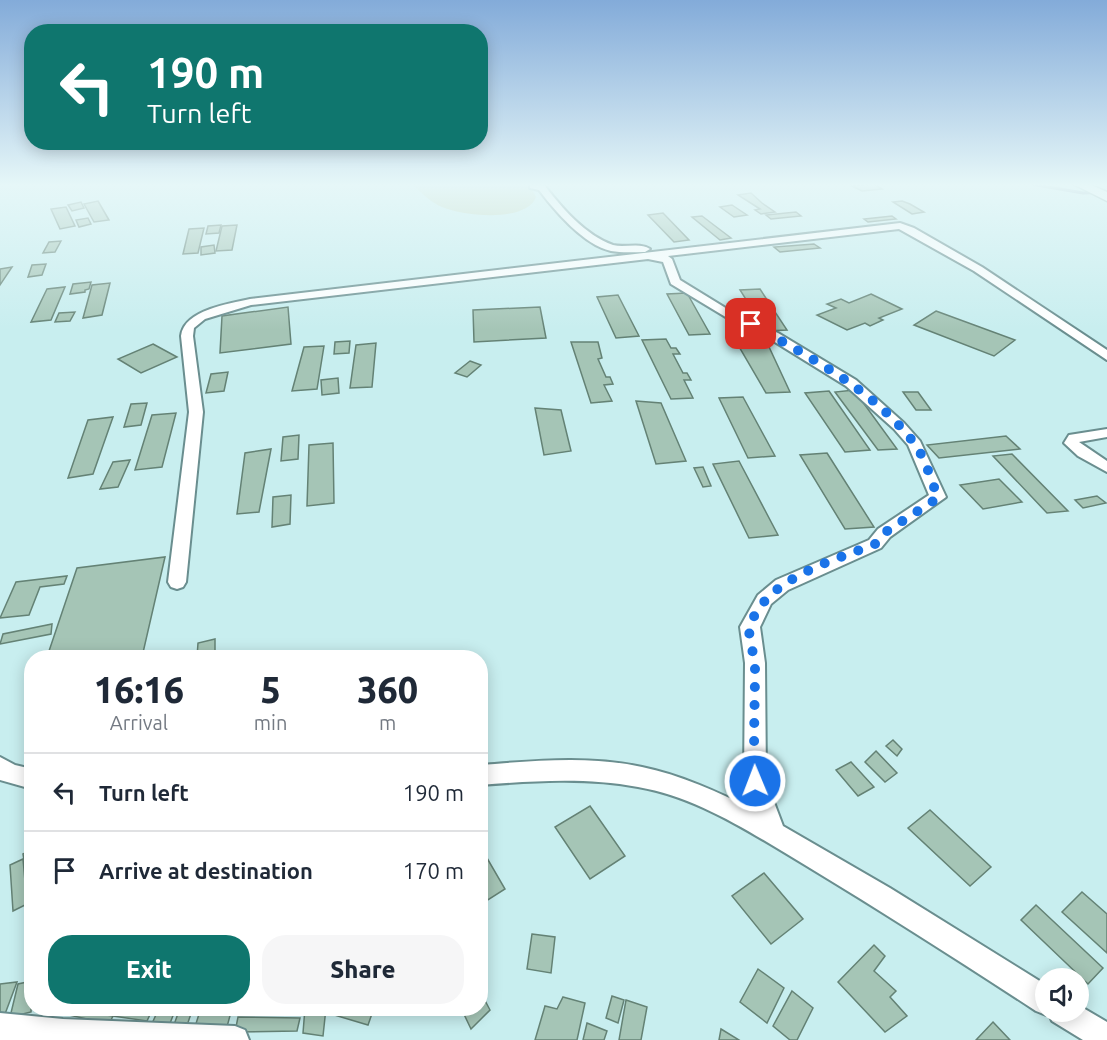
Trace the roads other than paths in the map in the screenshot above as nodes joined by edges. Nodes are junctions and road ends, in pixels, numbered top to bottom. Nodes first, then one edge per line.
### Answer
1 (586, 233) edge
2 (845, 233) edge
3 (915, 233) edge
4 (688, 251) junction
5 (631, 259) junction
6 (1107, 356) edge
7 (1107, 433) edge
8 (1107, 467) edge
9 (177, 582) dead end
10 (0, 767) edge
11 (488, 774) edge
12 (24, 777) edge
13 (774, 834) junction
14 (1035, 994) edge
15 (1080, 1022) edge
16 (0, 1027) edge
17 (1107, 1038) edge
18 (235, 1040) edge

1 - 4 street
2 - 4 street
3 - 6 street
4 - 5 street
5 - 9 street
5 - 13 street
7 - 8 street
10 - 12 street
11 - 13 street
13 - 14 street
15 - 17 street
16 - 18 street

